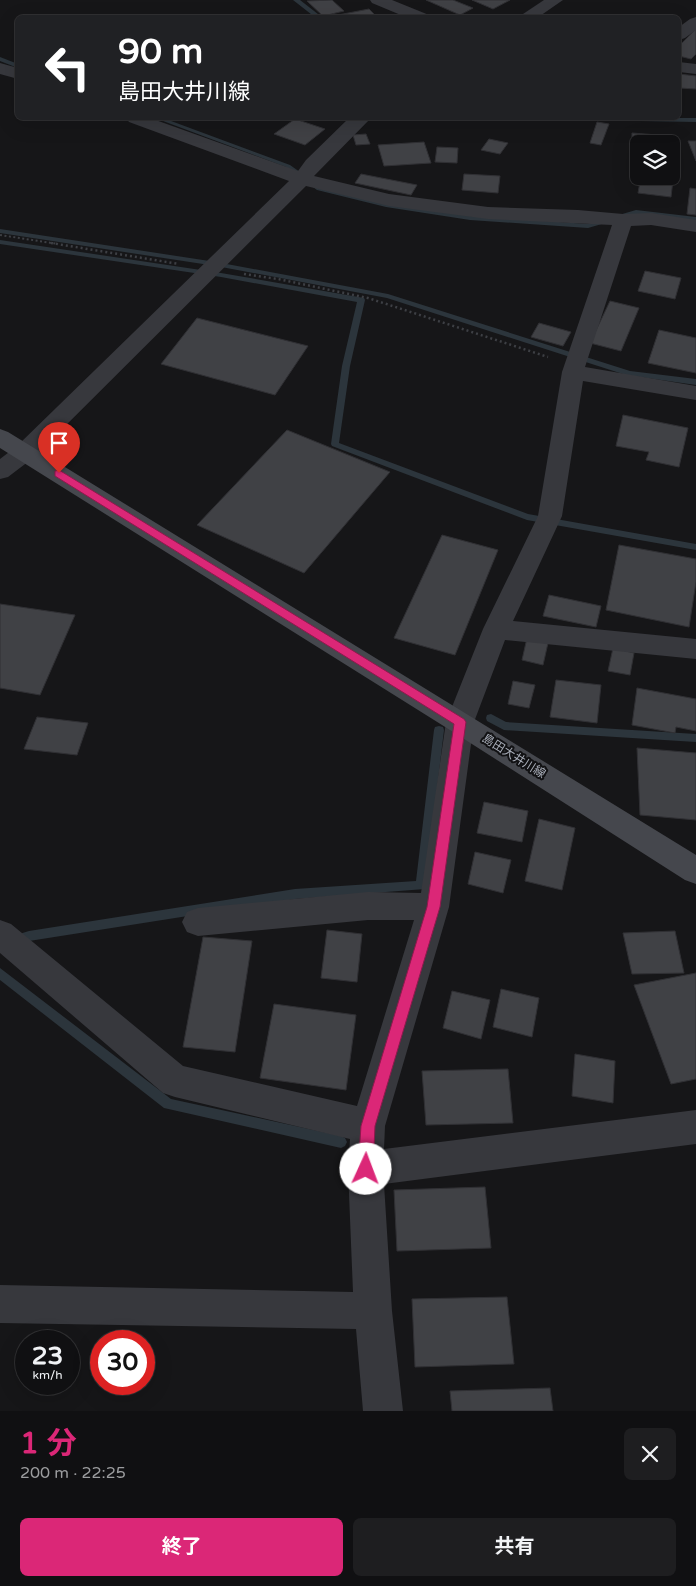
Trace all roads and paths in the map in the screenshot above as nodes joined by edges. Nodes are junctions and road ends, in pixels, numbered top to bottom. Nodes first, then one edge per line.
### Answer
1 (378, 0) edge
2 (555, 0) edge
3 (416, 15) edge
4 (530, 15) edge
5 (696, 22) edge
6 (681, 33) edge
7 (0, 51) edge
8 (15, 56) edge
9 (681, 67) edge
10 (0, 68) edge
11 (696, 69) edge
12 (15, 73) edge
13 (141, 120) edge
14 (358, 120) edge
15 (295, 158) dead end
16 (308, 172) junction
17 (623, 220) junction
18 (696, 226) edge
19 (0, 235) edge
20 (211, 269) junction
21 (574, 369) junction
22 (696, 393) edge
23 (0, 437) edge
24 (25, 452) junction
25 (0, 472) edge
26 (496, 629) junction
27 (696, 649) edge
28 (460, 722) junction
29 (696, 871) edge
30 (434, 907) junction
31 (198, 922) dead end
32 (0, 934) edge
33 (368, 1126) junction
34 (696, 1127) edge
35 (366, 1169) junction
36 (0, 1304) edge
37 (373, 1311) junction
38 (383, 1411) edge

1 - 3 street
2 - 4 street
5 - 6 street
7 - 8 street
9 - 11 street
10 - 12 street
13 - 16 street
14 - 16 street
15 - 16 street
16 - 17 street
16 - 20 street
17 - 18 street
17 - 21 street
19 - 20 path
20 - 21 path
20 - 24 street
21 - 22 street
21 - 26 street
23 - 24 main road, 島田大井川線
24 - 25 street
24 - 28 main road, 島田大井川線
26 - 27 street
26 - 28 street
28 - 29 main road, 島田大井川線
28 - 30 street
30 - 31 street
30 - 33 street
32 - 33 street
33 - 35 street
34 - 35 street
35 - 37 street
36 - 37 street
37 - 38 street

